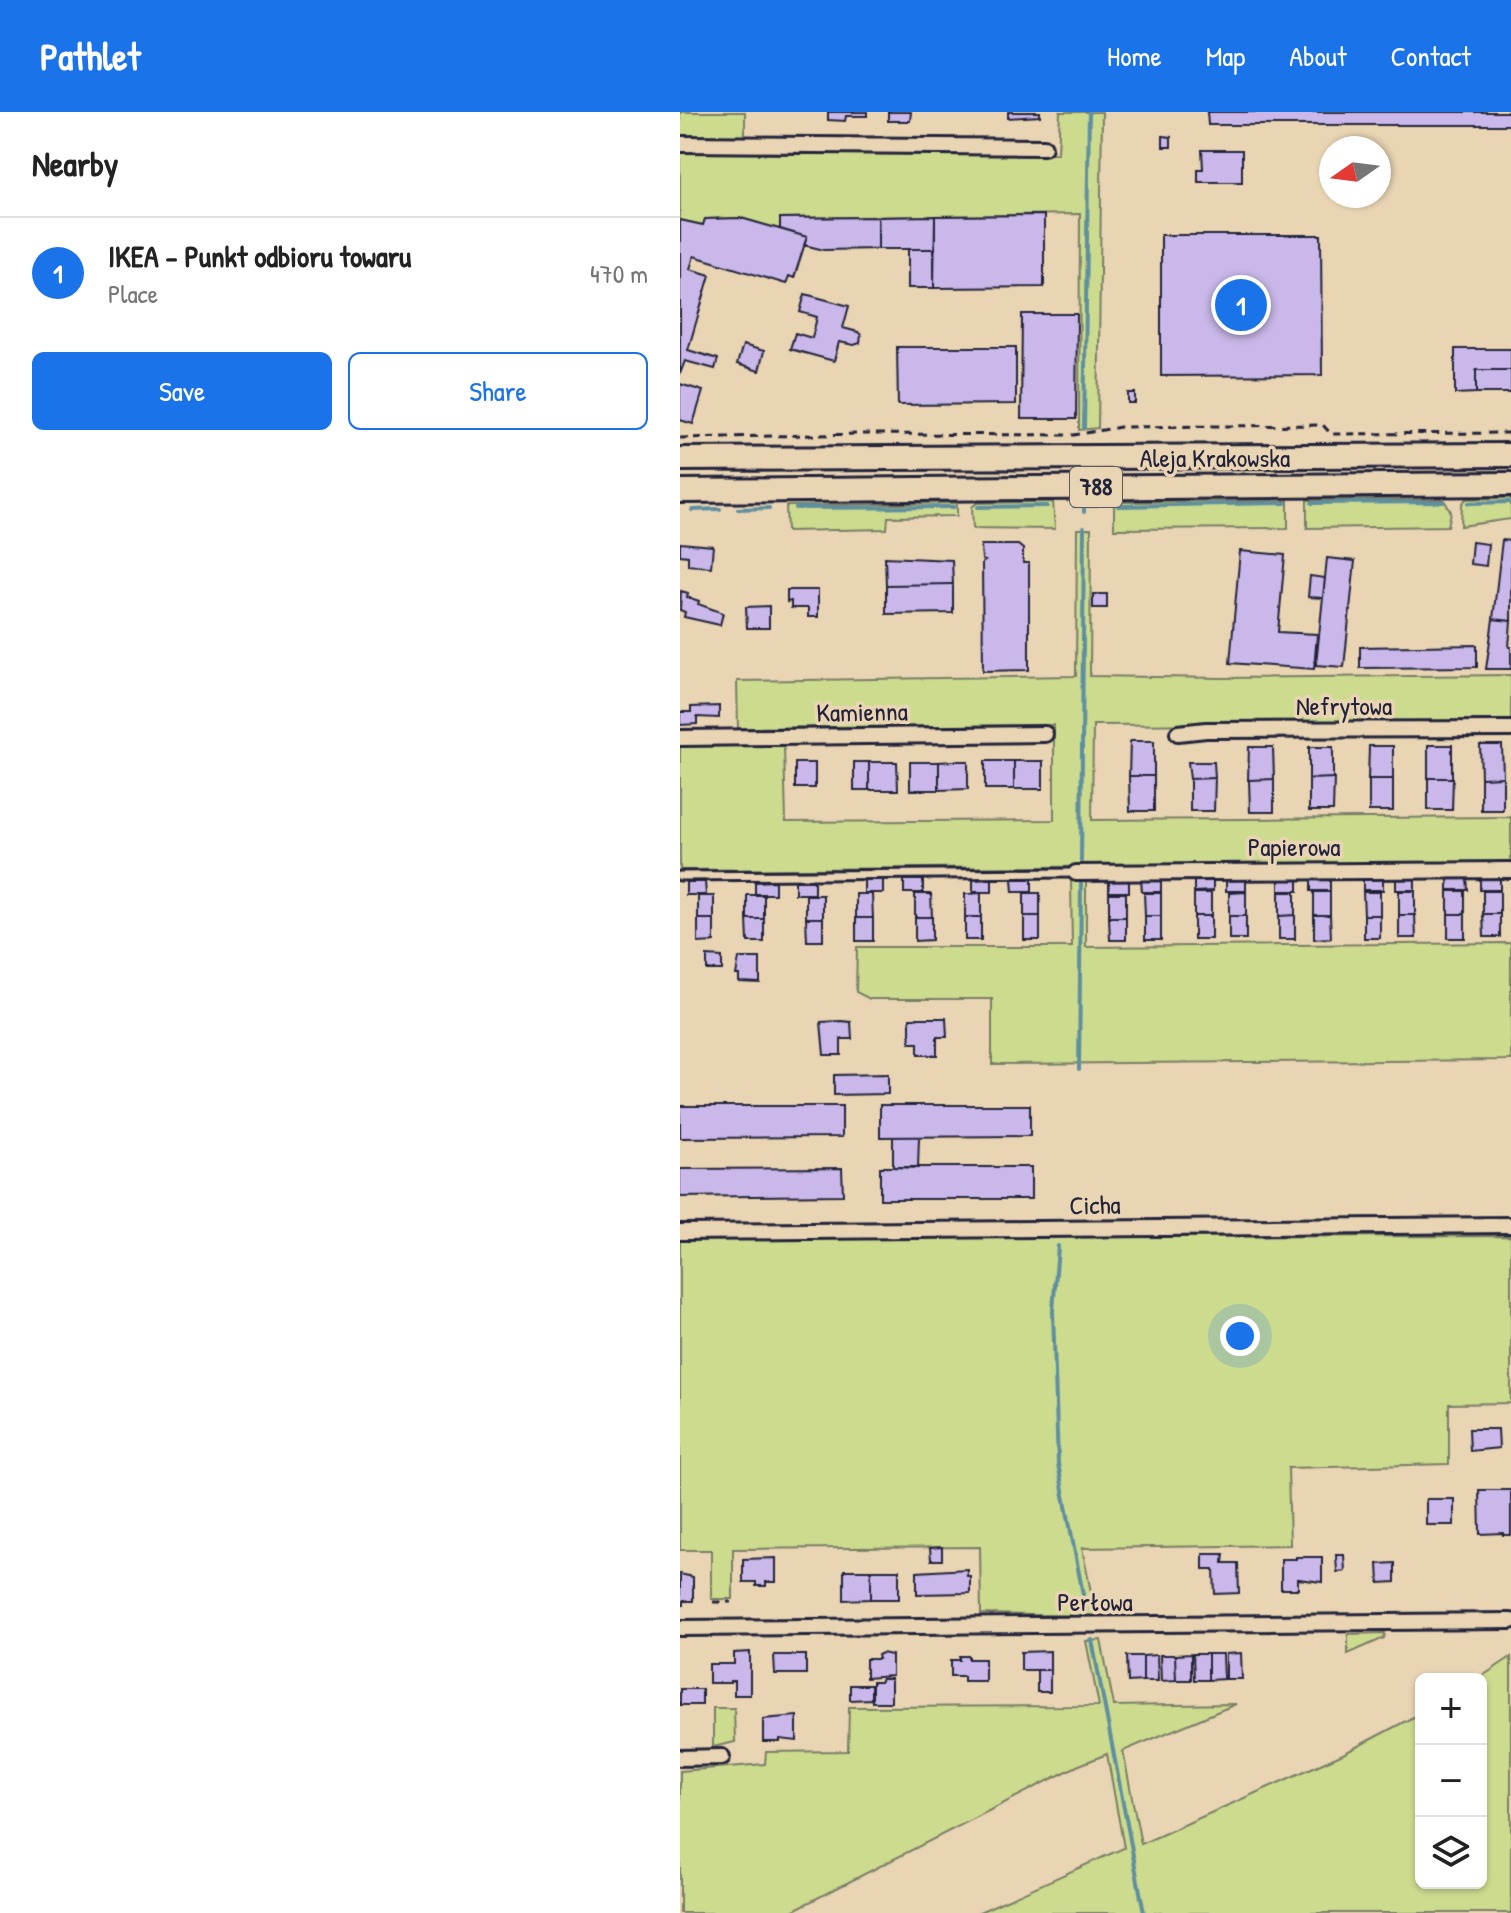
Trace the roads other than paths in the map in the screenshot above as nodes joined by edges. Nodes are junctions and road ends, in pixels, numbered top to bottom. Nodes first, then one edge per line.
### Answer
1 (680, 144) edge
2 (1044, 147) dead end
3 (1511, 455) edge
4 (680, 459) edge
5 (1511, 484) edge
6 (680, 491) edge
7 (1511, 729) edge
8 (1178, 733) dead end
9 (1045, 734) dead end
10 (680, 738) edge
11 (1511, 870) edge
12 (1076, 873) joint
13 (680, 876) edge
14 (1511, 1225) edge
15 (680, 1232) edge
16 (1511, 1621) edge
17 (680, 1628) edge
18 (722, 1757) dead end
19 (680, 1758) edge

1 - 2 street
3 - 4 main road, Aleja Krakowska / 788
5 - 6 main road, Aleja Krakowska / 788
7 - 8 street, Nefrytowa
9 - 10 street, Kamienna
11 - 12 street, Papierowa
12 - 13 lane
14 - 15 street, Cicha
16 - 17 street, Perłowa
18 - 19 street

